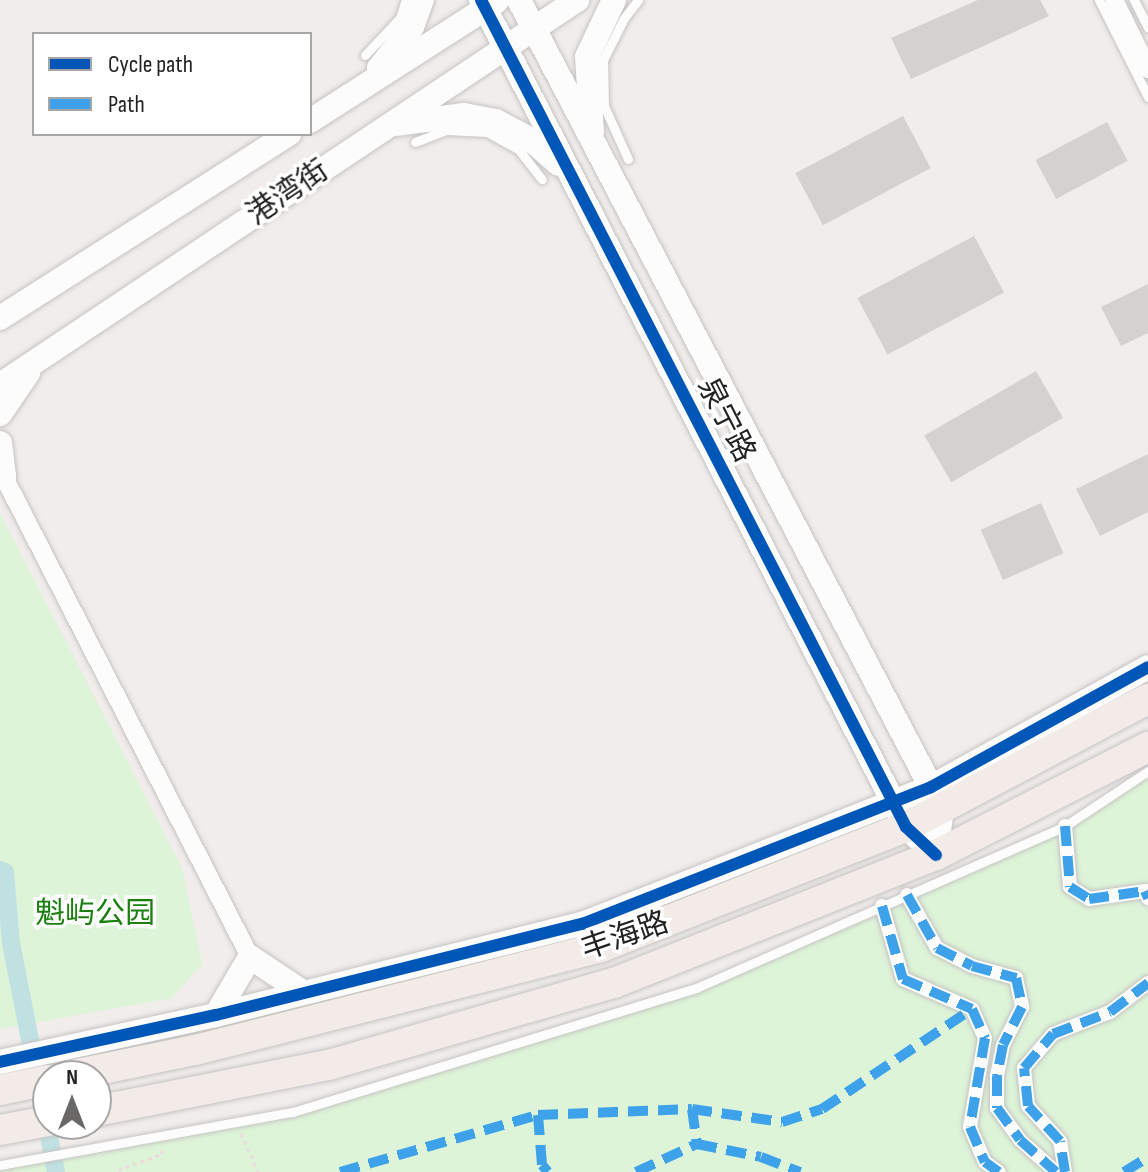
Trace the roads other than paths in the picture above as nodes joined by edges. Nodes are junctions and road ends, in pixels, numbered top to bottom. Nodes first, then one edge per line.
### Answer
1 (406, 0) edge
2 (422, 0) edge
3 (519, 0) edge
4 (577, 0) edge
5 (614, 0) edge
6 (638, 0) edge
7 (1099, 0) edge
8 (1114, 0) edge
9 (1134, 0) edge
10 (489, 3) edge
11 (1148, 28) edge
12 (534, 29) junction
13 (505, 46) junction
14 (365, 55) dead end
15 (1148, 69) edge
16 (367, 84) junction
17 (1148, 97) edge
18 (312, 120) edge
19 (389, 124) junction
20 (286, 136) edge
21 (415, 142) dead end
22 (593, 142) junction
23 (628, 159) dead end
24 (571, 175) junction
25 (542, 179) dead end
26 (0, 318) edge
27 (33, 366) junction
28 (0, 385) edge
29 (0, 414) edge
30 (0, 443) edge
31 (2, 476) edge
32 (1148, 667) edge
33 (1148, 699) edge
34 (1148, 747) edge
35 (1148, 771) edge
36 (936, 798) junction
37 (900, 814) junction
38 (1065, 826) junction
39 (936, 855) junction
40 (907, 895) junction
41 (1148, 898) edge
42 (882, 906) junction
43 (250, 957) junction
44 (1148, 983) edge
45 (301, 991) junction
46 (216, 1015) junction
47 (0, 1062) edge
48 (112, 1067) edge
49 (32, 1083) edge
50 (0, 1090) edge
51 (112, 1108) edge
52 (32, 1124) edge
53 (0, 1130) edge
54 (0, 1165) edge
55 (999, 1172) edge
56 (1056, 1172) edge
57 (1065, 1172) edge

1 - 14 lane
2 - 16 street
3 - 12 street, 泉宁路
4 - 12 street, 港湾街
5 - 22 street
6 - 23 lane
7 - 17 lane
8 - 15 street
9 - 11 lane
10 - 13 street, 泉宁路
10 - 16 street, 港湾街
12 - 13 street, 港湾街
12 - 22 street, 泉宁路
13 - 19 street, 港湾街
13 - 24 street, 泉宁路
16 - 18 street, 港湾街
19 - 24 street
19 - 27 street, 港湾街
20 - 26 street, 港湾街
21 - 25 lane
22 - 36 street, 泉宁路
24 - 37 street, 泉宁路
27 - 28 street, 港湾街
27 - 29 street
30 - 31 street
31 - 43 street
32 - 36 street
33 - 36 main road, 丰海路
34 - 39 main road, 丰海路
35 - 38 lane
36 - 37 main road, 丰海路
36 - 39 street
37 - 39 street, 泉宁路
37 - 45 street
37 - 48 main road, 丰海路
38 - 40 lane
38 - 41 street
39 - 51 main road, 丰海路
40 - 42 lane
40 - 56 street
42 - 54 lane
42 - 55 street
43 - 45 street
43 - 46 street
44 - 57 street
45 - 46 street
46 - 47 street
49 - 50 main road
52 - 53 main road

